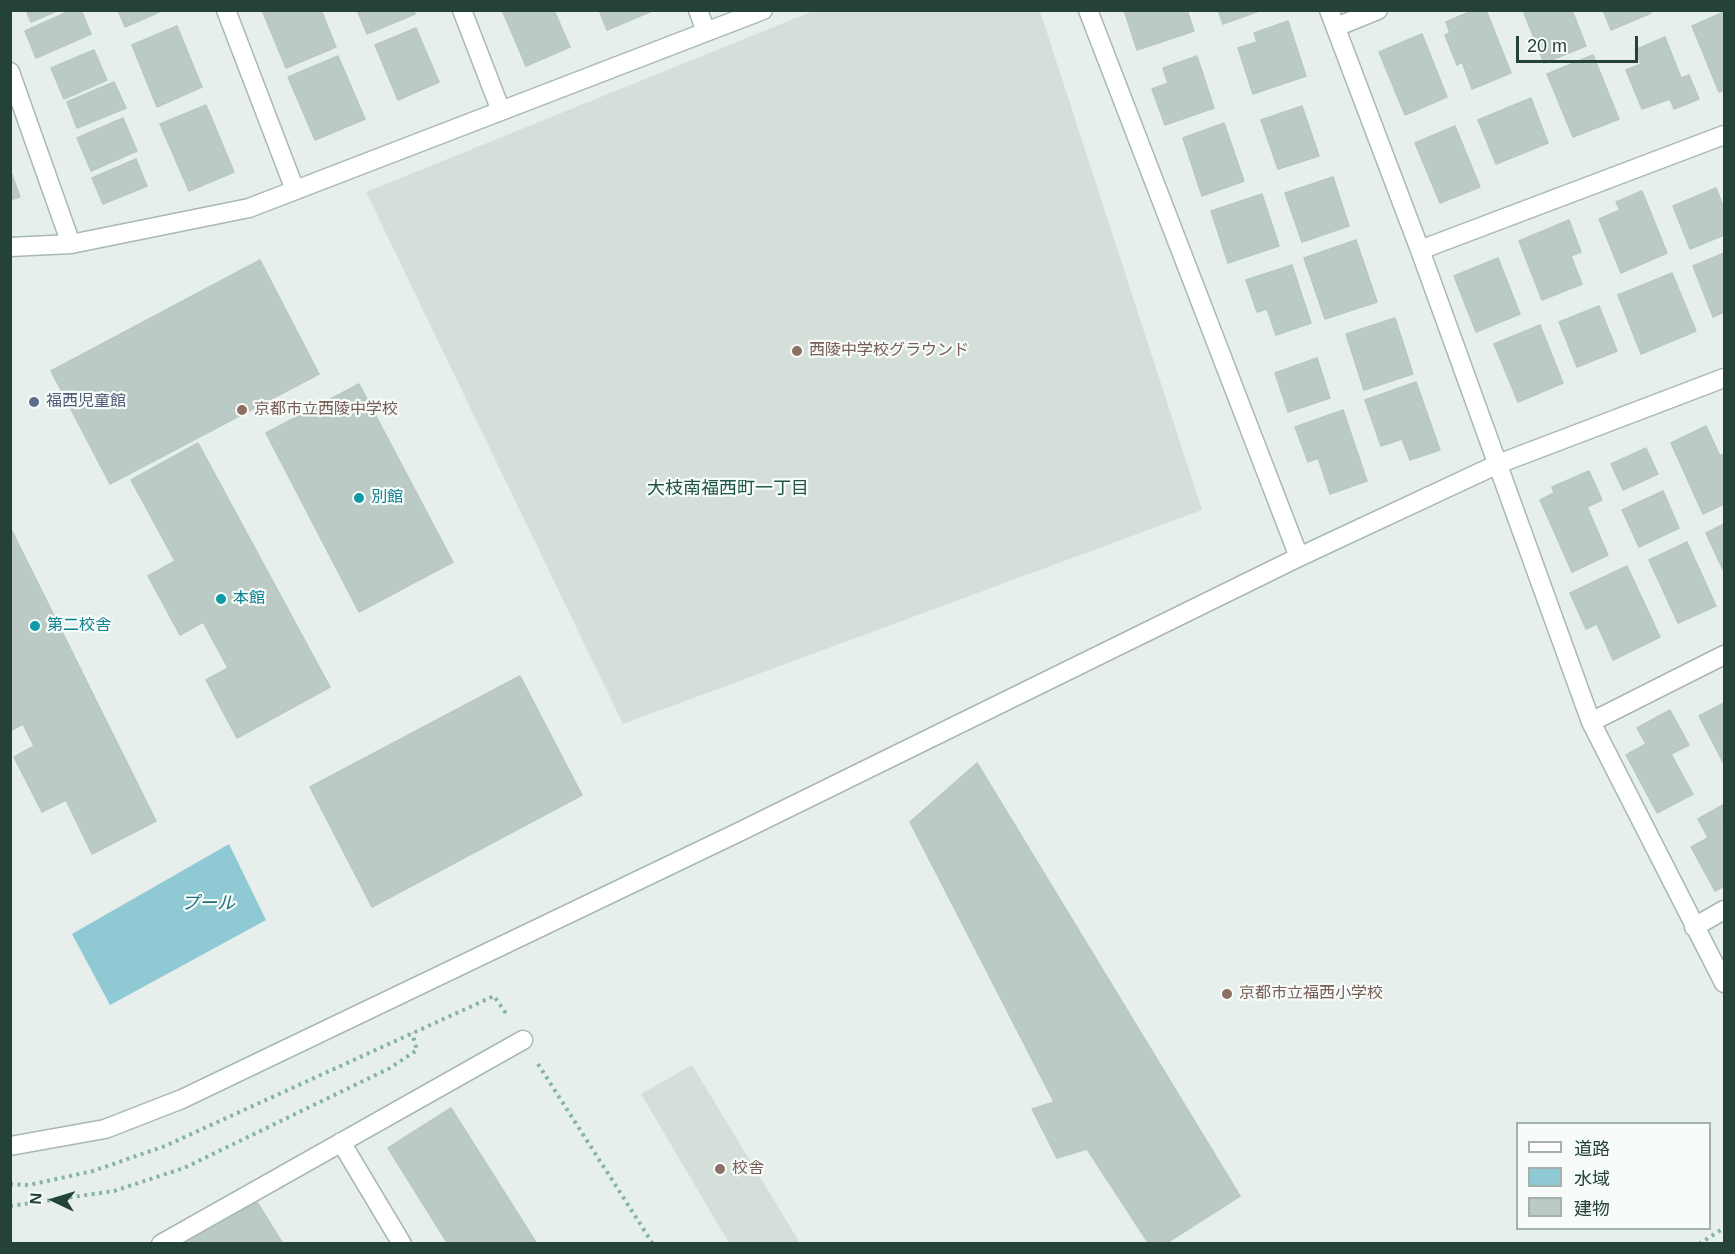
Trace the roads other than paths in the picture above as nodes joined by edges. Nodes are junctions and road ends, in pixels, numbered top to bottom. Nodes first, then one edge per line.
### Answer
1 (226, 10) edge
2 (462, 10) edge
3 (698, 10) edge
4 (763, 10) edge
5 (1088, 10) edge
6 (1378, 10) edge
7 (1332, 19) edge
8 (706, 32) junction
9 (10, 72) edge
10 (501, 111) junction
11 (1725, 135) edge
12 (295, 190) junction
13 (71, 244) junction
14 (10, 247) edge
15 (1420, 250) junction
16 (1725, 378) edge
17 (1498, 464) junction
18 (1299, 557) junction
19 (1725, 655) edge
20 (1591, 722) junction
21 (1725, 910) edge
22 (1694, 927) junction
23 (1725, 982) edge
24 (523, 1040) road end
25 (341, 1142) junction
26 (10, 1146) edge
27 (161, 1244) edge
28 (402, 1244) edge

1 - 12 street
2 - 10 street
3 - 8 street
4 - 8 street
5 - 18 street
6 - 7 street
7 - 15 street
8 - 10 street
9 - 13 street
10 - 12 street
11 - 15 street
12 - 13 street
13 - 14 street
15 - 17 street
16 - 17 street
17 - 18 street
17 - 20 street
18 - 26 street
19 - 20 street
20 - 22 street
21 - 22 street
22 - 23 street
24 - 25 street
25 - 27 street
25 - 28 street

